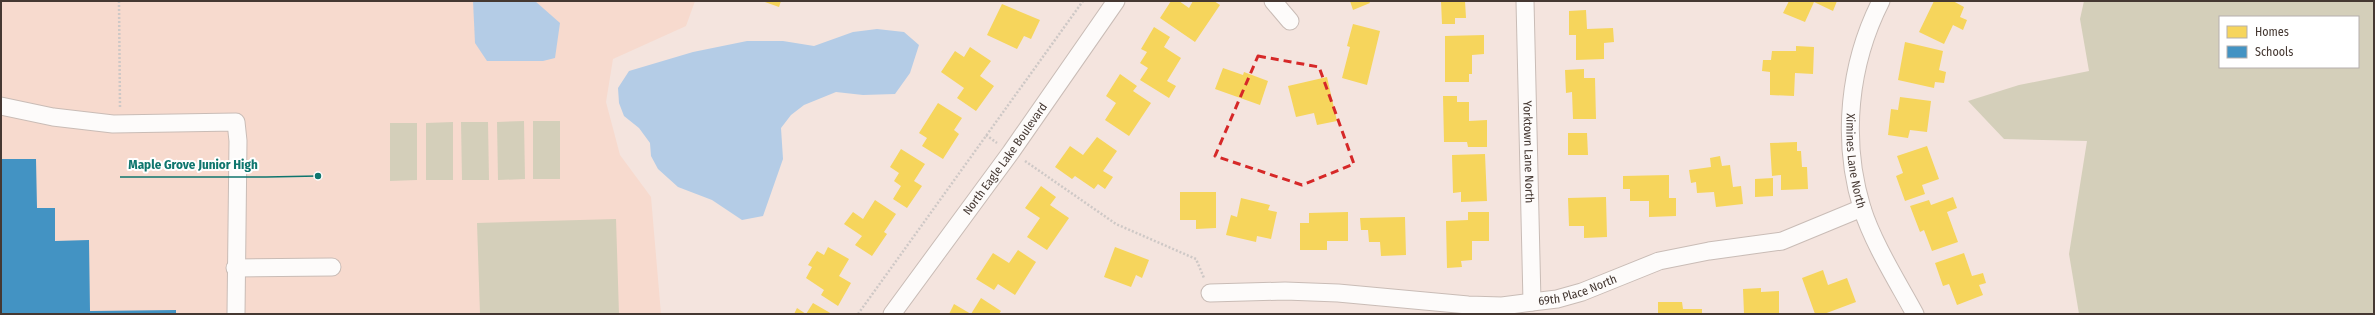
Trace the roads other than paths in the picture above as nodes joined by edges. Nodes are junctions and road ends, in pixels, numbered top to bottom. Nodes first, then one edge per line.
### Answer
1 (1116, 1) edge
2 (1273, 1) edge
3 (1525, 1) edge
4 (1881, 1) edge
5 (1290, 21) dead end
6 (1, 106) edge
7 (1862, 208) junction
8 (332, 266) dead end
9 (235, 268) junction
10 (1210, 293) road end
11 (1532, 302) junction
12 (236, 314) edge
13 (892, 314) edge
14 (1915, 314) edge

1 - 13 street, North Eagle Lake Boulevard
2 - 5 street
3 - 11 street, Yorktown Lane North
4 - 7 street, Ximines Lane North
6 - 9 street
7 - 11 street, 69th Place North
7 - 14 street, Ximines Lane North
8 - 9 street
9 - 12 street
10 - 11 street, 69th Place North

